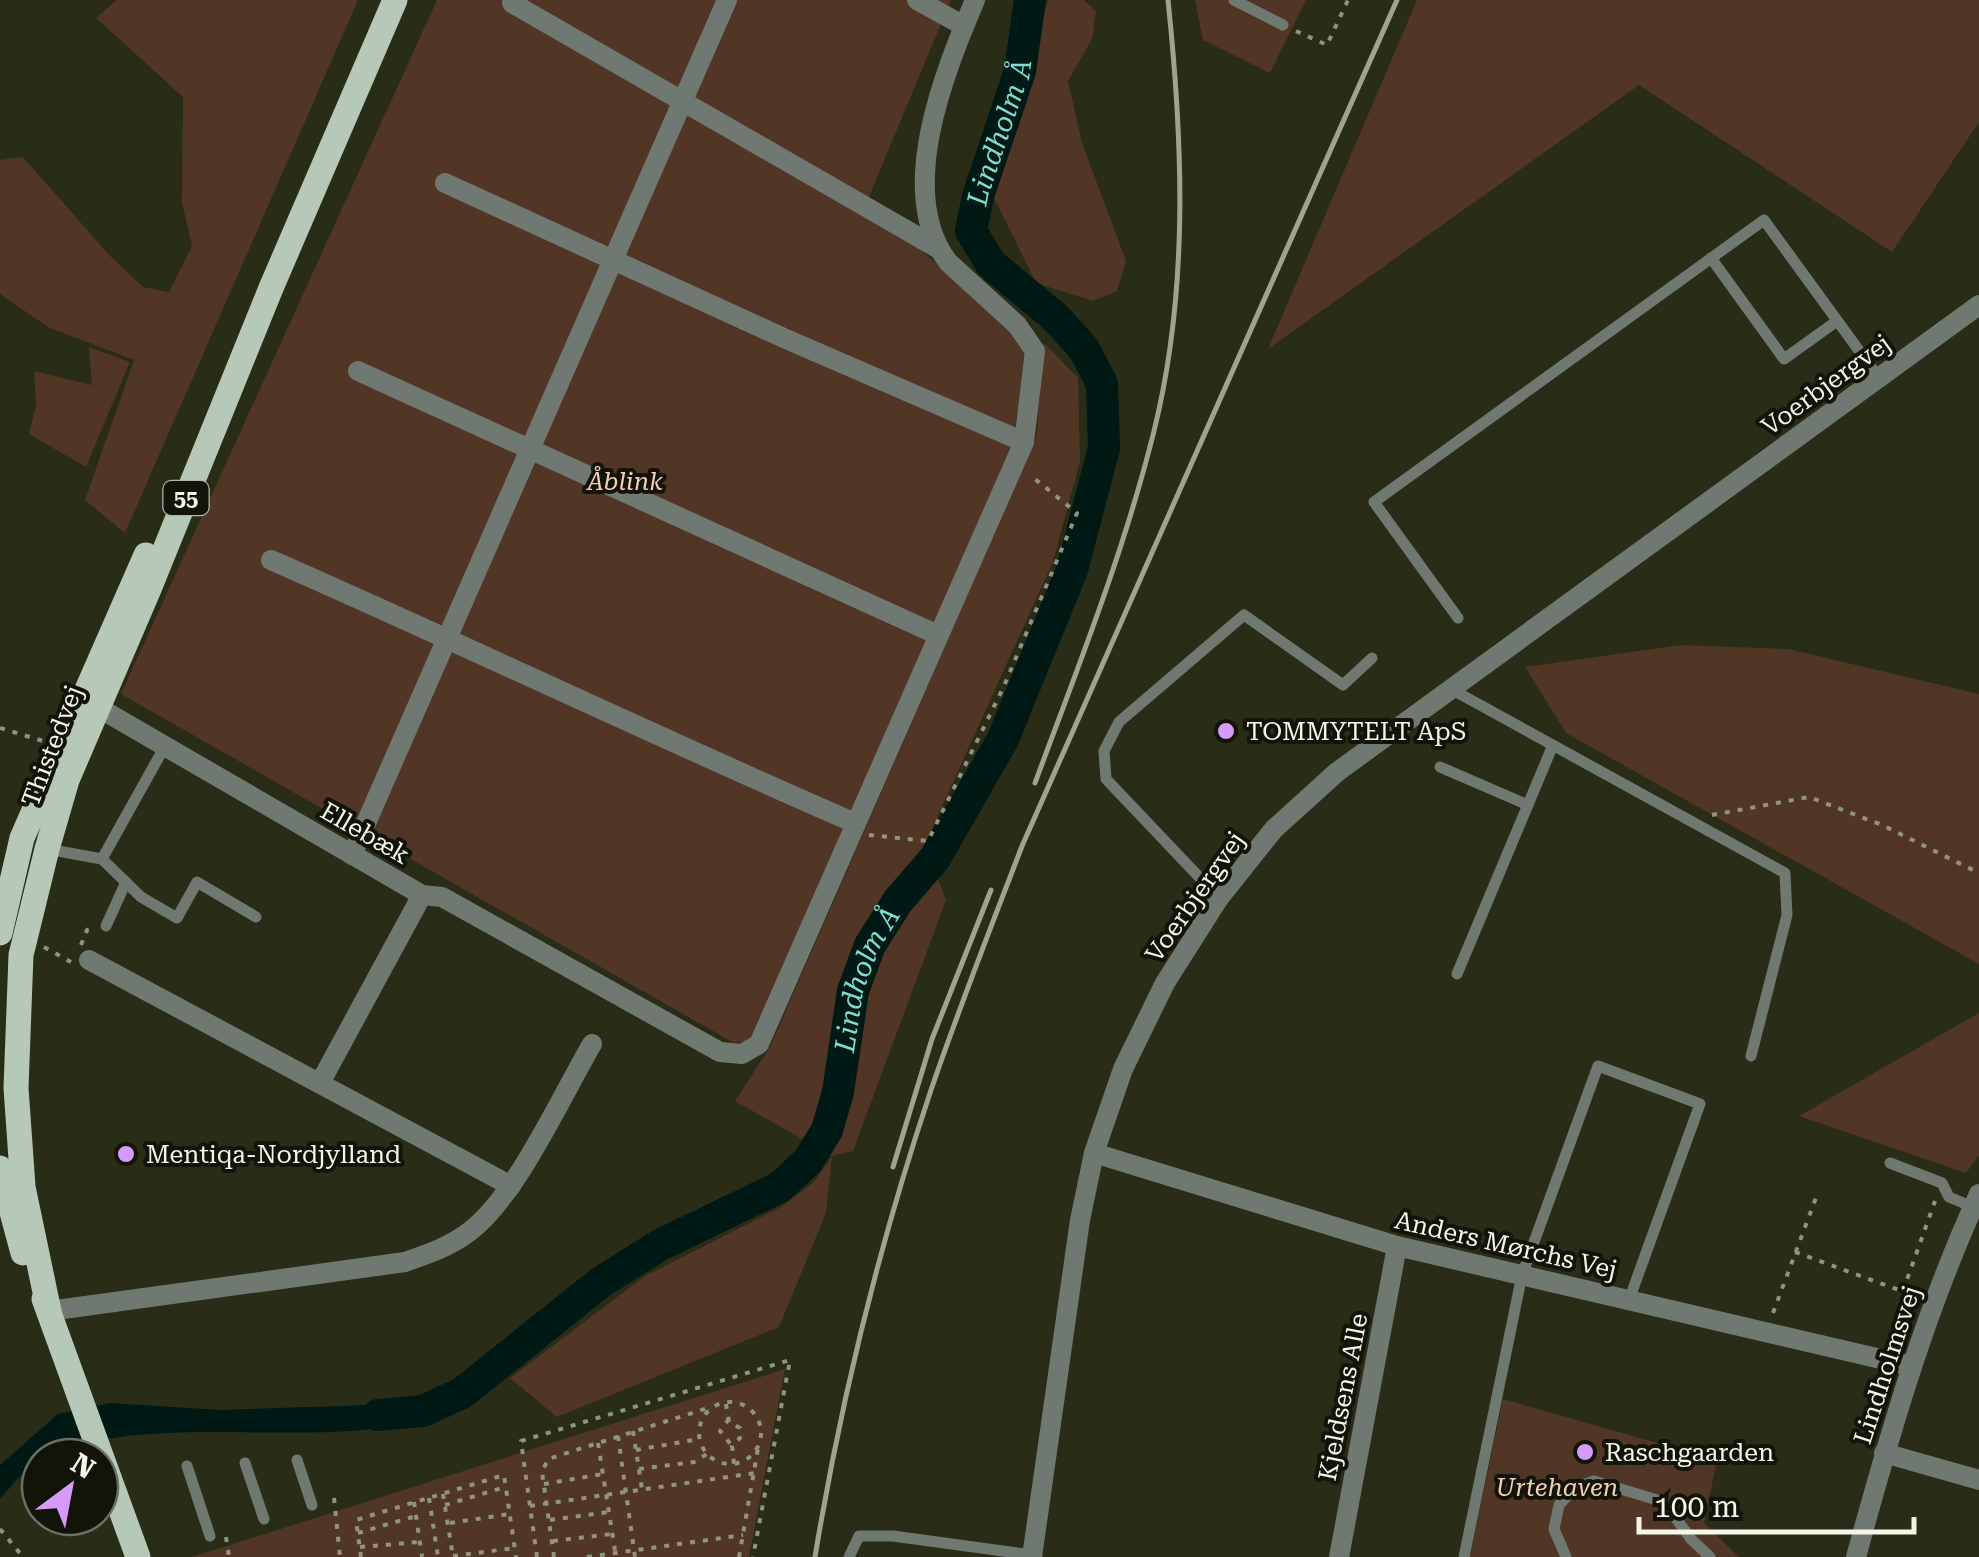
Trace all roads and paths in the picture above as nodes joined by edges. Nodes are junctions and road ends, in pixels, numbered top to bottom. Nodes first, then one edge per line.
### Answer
1 (395, 0) edge
2 (727, 0) edge
3 (917, 0) edge
4 (975, 0) edge
5 (1234, 0) edge
6 (1348, 0) edge
7 (512, 3) dead end
8 (1283, 25) joint
9 (964, 26) junction
10 (684, 102) junction
11 (446, 183) dead end
12 (938, 249) junction
13 (1711, 258) junction
14 (611, 260) junction
15 (1979, 304) edge
16 (1838, 321) junction
17 (358, 371) dead end
18 (1878, 378) junction
19 (1024, 442) junction
20 (530, 448) junction
21 (1015, 462) junction
22 (272, 560) dead end
23 (1458, 618) dead end
24 (938, 635) junction
25 (449, 638) junction
26 (1372, 658) dead end
27 (1452, 689) junction
28 (90, 702) junction
29 (0, 728) edge
30 (1553, 744) junction
31 (60, 746) junction
32 (165, 746) junction
33 (1440, 768) dead end
34 (1528, 805) junction
35 (1697, 807) dead end
36 (853, 828) junction
37 (47, 849) junction
38 (352, 855) junction
39 (102, 859) junction
40 (1979, 874) edge
41 (5, 877) edge
42 (126, 882) junction
43 (37, 890) junction
44 (422, 896) junction
45 (1219, 898) junction
46 (256, 917) dead end
47 (106, 926) dead end
48 (12, 935) edge
49 (89, 960) joint
50 (1457, 974) dead end
51 (592, 1044) dead end
52 (1750, 1056) dead end
53 (320, 1083) junction
54 (1094, 1153) junction
55 (1890, 1163) dead end
56 (0, 1168) edge
57 (1942, 1182) junction
58 (511, 1186) junction
59 (1816, 1196) dead end
60 (1976, 1201) edge
61 (18, 1246) edge
62 (1397, 1246) junction
63 (1795, 1252) junction
64 (1522, 1275) junction
65 (1902, 1291) junction
66 (1628, 1300) junction
67 (1932, 1302) junction
68 (49, 1310) junction
69 (1767, 1332) junction
70 (1911, 1366) junction
71 (726, 1402) junction
72 (711, 1407) junction
73 (728, 1419) junction
74 (634, 1431) junction
75 (618, 1436) junction
76 (698, 1438) junction
77 (598, 1443) junction
78 (732, 1446) junction
79 (758, 1448) junction
80 (636, 1450) junction
81 (1884, 1452) junction
82 (706, 1454) junction
83 (297, 1460) dead end
84 (245, 1462) dead end
85 (734, 1464) junction
86 (187, 1466) dead end
87 (639, 1468) junction
88 (755, 1473) junction
89 (603, 1474) junction
90 (1979, 1480) edge
91 (544, 1484) junction
92 (506, 1487) junction
93 (642, 1490) junction
94 (626, 1492) junction
95 (443, 1494) junction
96 (607, 1494) junction
97 (334, 1498) dead end
98 (429, 1498) junction
99 (414, 1502) junction
100 (546, 1504) junction
101 (312, 1505) dead end
102 (445, 1506) junction
103 (530, 1506) junction
104 (610, 1512) junction
105 (510, 1514) junction
106 (416, 1516) junction
107 (264, 1519) dead end
108 (549, 1520) junction
109 (448, 1523) junction
110 (0, 1529) edge
111 (226, 1531) dead end
112 (358, 1533) junction
113 (612, 1534) junction
114 (743, 1535) junction
115 (210, 1536) dead end
116 (552, 1541) junction
117 (419, 1542) junction
118 (360, 1547) junction
119 (515, 1548) junction
120 (651, 1548) junction
121 (634, 1554) edge
122 (616, 1555) edge
123 (453, 1556) edge
124 (1032, 1556) edge
125 (22, 1557) edge
126 (138, 1557) edge
127 (229, 1557) edge
128 (340, 1557) edge
129 (361, 1557) edge
130 (422, 1557) edge
131 (438, 1557) edge
132 (516, 1557) edge
133 (538, 1557) edge
134 (554, 1557) edge
135 (587, 1557) edge
136 (652, 1557) edge
137 (739, 1557) edge
138 (752, 1557) edge
139 (849, 1557) edge
140 (1339, 1557) edge
141 (1464, 1557) edge
142 (1566, 1557) edge
143 (1710, 1557) edge
144 (1856, 1557) edge

1 - 28 main road, Thistedvej / 55
2 - 10 street
3 - 9 street
4 - 9 street
5 - 8 lane
6 - 8 path
7 - 10 street
9 - 12 street
10 - 12 street
10 - 14 street
11 - 14 street
12 - 19 street
13 - 16 lane
13 - 16 lane
13 - 23 lane
14 - 19 street
14 - 20 street
15 - 18 street, Voerbjergvej
16 - 18 lane
17 - 20 street
18 - 27 street, Voerbjergvej
19 - 21 street
20 - 24 street
20 - 25 street
21 - 24 street
21 - 36 path
22 - 25 street
24 - 36 street
25 - 36 street
25 - 38 street
26 - 45 lane
27 - 30 lane
27 - 45 street, Voerbjergvej
28 - 31 main road, Thistedvej / 55
28 - 32 street, Ellebæk
28 - 37 main road, Thistedvej / 55
29 - 31 path
30 - 34 lane
30 - 52 lane
31 - 41 main road, Thistedvej / 55
32 - 38 street, Ellebæk
32 - 39 lane
33 - 34 lane
34 - 50 lane
35 - 40 path
36 - 44 street
37 - 39 lane
37 - 43 main road, Thistedvej / 55
38 - 44 street, Ellebæk
39 - 42 lane
41 - 43 street
41 - 48 main road, Thistedvej / 55
42 - 46 lane
42 - 47 lane
43 - 48 main road, Thistedvej / 55
44 - 53 street, Ellebæk
45 - 54 street, Voerbjergvej
48 - 49 path
48 - 61 main road, Thistedvej / 55
49 - 53 street
51 - 58 street
53 - 58 street
54 - 62 street, Anders Mørchs Vej
54 - 124 street, Voerbjergvej
55 - 57 lane
56 - 61 main road, Thistedvej / 55
57 - 60 lane
57 - 65 path
58 - 68 street
59 - 63 path
60 - 67 street, Lindholmsvej
61 - 68 main road, Thistedvej / 55
62 - 64 street, Anders Mørchs Vej
62 - 140 street, Kjeldsens Alle
63 - 65 path
63 - 69 path
64 - 66 street, Anders Mørchs Vej
64 - 66 lane
64 - 141 lane
65 - 67 path
66 - 69 street, Anders Mørchs Vej
67 - 70 street, Lindholmsvej
68 - 126 main road, Thistedvej / 55
69 - 70 street, Anders Mørchs Vej
70 - 81 street, Lindholmsvej
71 - 72 path
71 - 73 path
71 - 79 path
72 - 74 path
72 - 76 path
73 - 78 path
73 - 78 path
74 - 75 path
74 - 80 path
75 - 77 path
75 - 94 path
76 - 80 path
76 - 82 path
77 - 89 path
77 - 91 path
78 - 85 path
79 - 85 path
79 - 88 path
80 - 87 path
81 - 90 street
81 - 144 street, Lindholmsvej
82 - 85 path
82 - 87 path
83 - 101 lane
84 - 107 lane
86 - 115 lane
87 - 93 path
88 - 93 path
88 - 114 path
89 - 91 path
89 - 96 path
91 - 100 path
92 - 95 path
92 - 102 path
92 - 105 path
93 - 94 path
94 - 96 path
94 - 121 path
95 - 98 path
95 - 102 path
96 - 100 path
96 - 104 path
97 - 128 path
98 - 99 path
98 - 131 path
99 - 106 path
99 - 112 path
100 - 103 path
100 - 108 path
102 - 109 path
103 - 133 path
103 - 138 path
104 - 108 path
104 - 113 path
105 - 109 path
105 - 119 path
106 - 112 path
106 - 117 path
108 - 116 path
109 - 123 path
110 - 125 path
111 - 127 path
112 - 118 path
113 - 116 path
113 - 122 path
114 - 120 path
114 - 137 path
116 - 134 path
117 - 118 path
117 - 130 path
118 - 129 path
119 - 123 path
119 - 132 path
120 - 121 path
120 - 136 path
121 - 122 path
122 - 135 path
124 - 139 lane
142 - 143 lane

